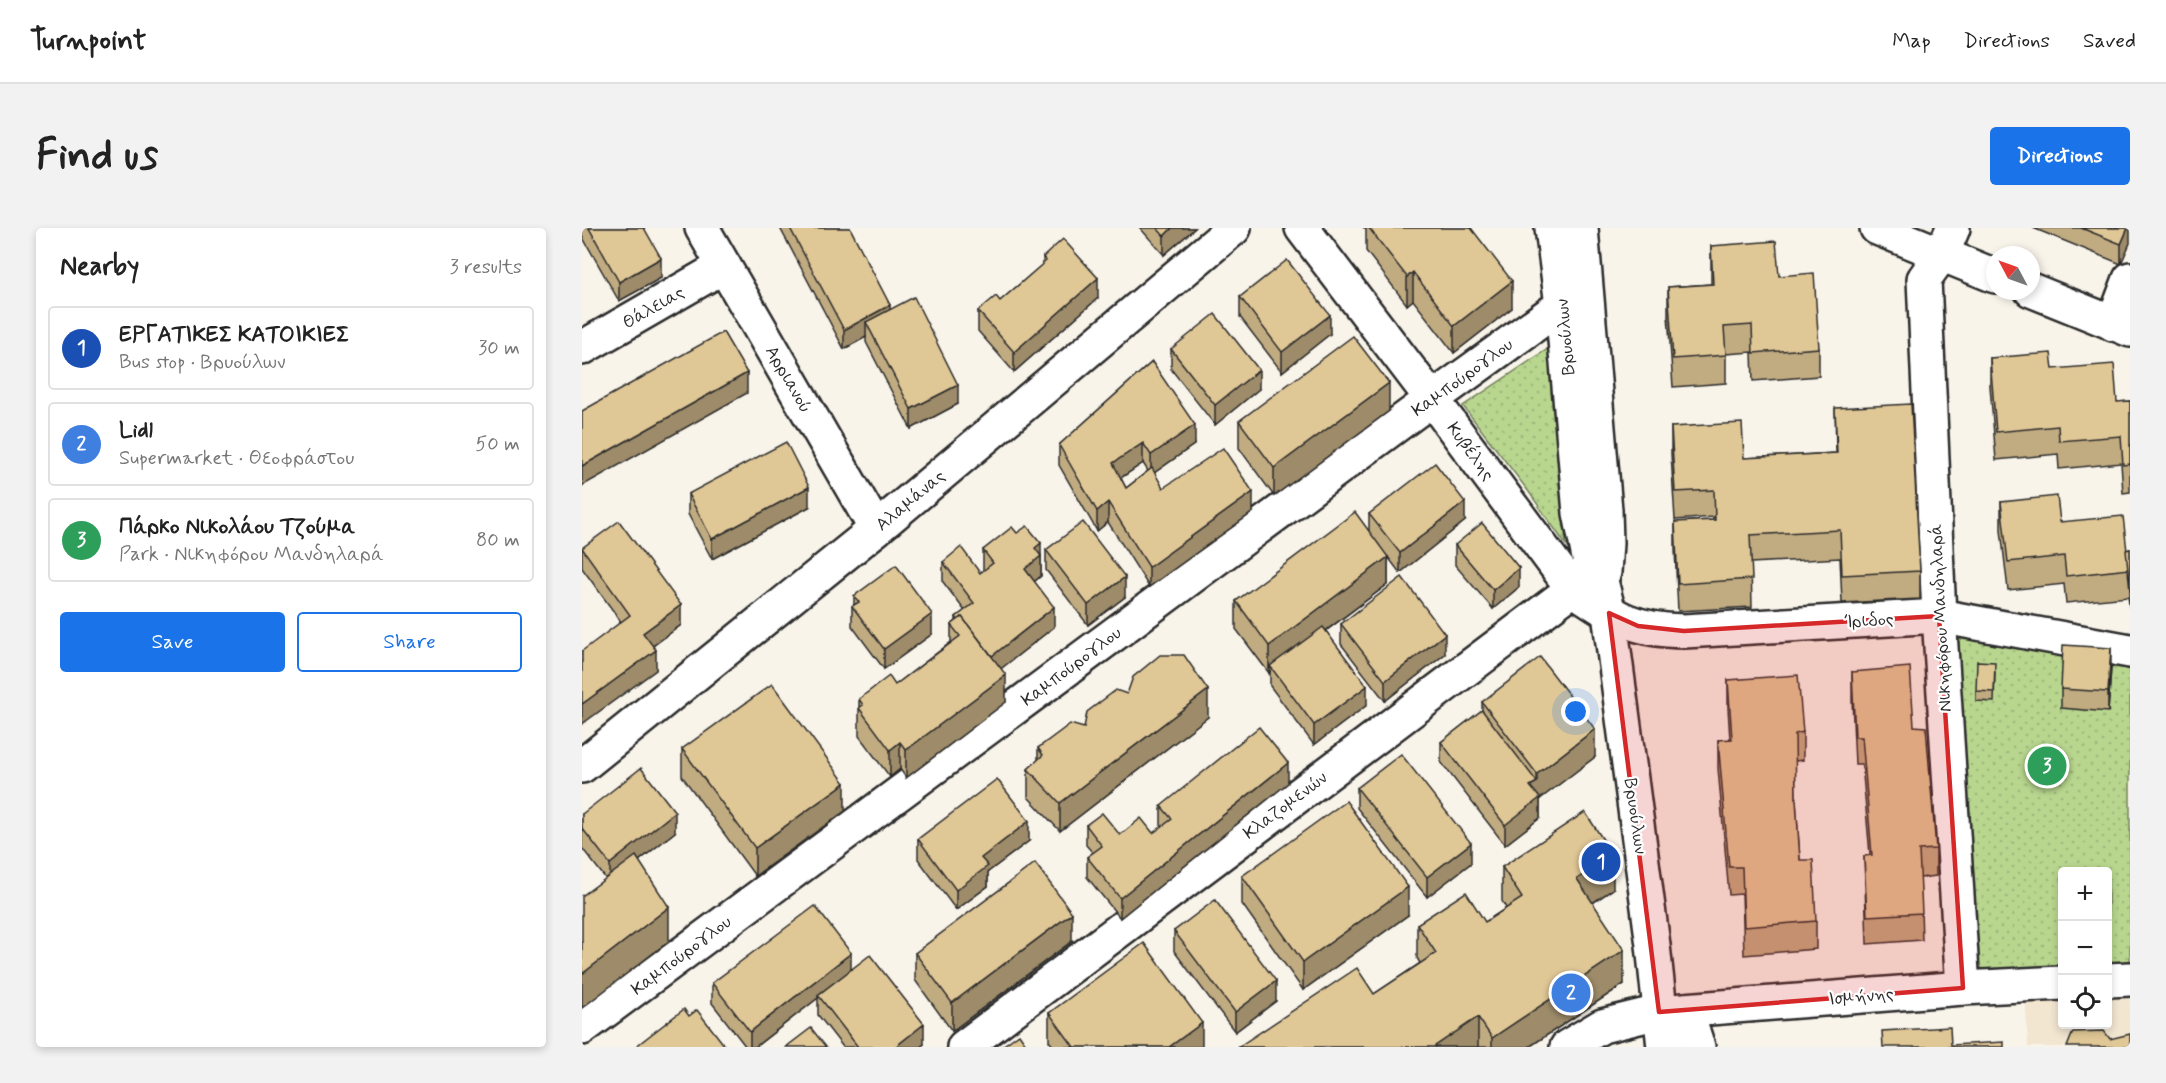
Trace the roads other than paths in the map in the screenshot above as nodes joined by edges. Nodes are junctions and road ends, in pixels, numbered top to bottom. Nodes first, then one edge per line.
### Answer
1 (702, 228) edge
2 (1234, 228) edge
3 (1302, 228) edge
4 (1552, 228) edge
5 (1581, 228) edge
6 (1877, 228) edge
7 (1947, 241) edge
8 (723, 266) junction
9 (1986, 269) edge
10 (2130, 279) edge
11 (2040, 294) edge
12 (1562, 305) junction
13 (2122, 327) edge
14 (582, 348) edge
15 (1432, 399) junction
16 (876, 529) junction
17 (1594, 596) junction
18 (1939, 616) junction
19 (2130, 651) edge
20 (582, 766) edge
21 (2130, 979) edge
22 (2112, 980) edge
23 (2058, 983) edge
24 (1963, 988) junction
25 (1673, 1011) junction
26 (582, 1028) edge
27 (964, 1047) edge
28 (1567, 1047) edge
29 (1664, 1047) edge
30 (1698, 1047) edge

1 - 8 street, Αρριανού
2 - 16 street, Αλαμάνας
3 - 15 street, Κυβέλης
4 - 12 street, Βρυούλων
5 - 17 street, Βρυούλων
6 - 7 street
7 - 9 street
7 - 18 street, Νικηφόρου Μανδηλαρά
8 - 14 street, Θάλειας
8 - 16 street, Αρριανού
10 - 13 street
11 - 13 street
12 - 15 street, Καμπούρογλου
12 - 17 street, Βρυούλων
15 - 17 street, Κυβέλης
15 - 26 street, Καμπούρογλου
16 - 20 street, Αλαμάνας
17 - 18 street, Ίριδος
17 - 25 street, Βρυούλων
17 - 27 street, Κλαζομενών
18 - 19 street, Ίριδος
18 - 24 street, Νικηφόρου Μανδηλαρά
21 - 22 street
23 - 24 street, Ισμήνης
24 - 25 street, Ισμήνης
25 - 28 street, Ισμήνης
25 - 29 street, Βρυούλων
25 - 30 street

